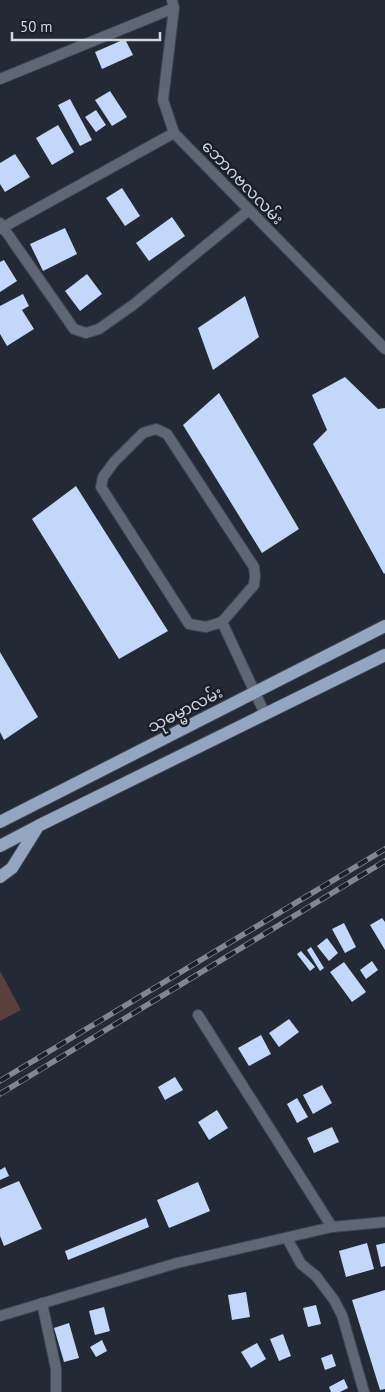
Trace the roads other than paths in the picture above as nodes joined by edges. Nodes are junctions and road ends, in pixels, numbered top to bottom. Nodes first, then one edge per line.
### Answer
1 (173, 4) edge
2 (0, 79) edge
3 (174, 134) junction
4 (249, 210) junction
5 (1, 226) edge
6 (385, 349) edge
7 (222, 622) junction
8 (385, 626) edge
9 (385, 655) edge
10 (254, 692) junction
11 (265, 714) junction
12 (0, 822) edge
13 (38, 826) junction
14 (0, 846) edge
15 (0, 877) edge
16 (198, 1015) dead end
17 (385, 1222) edge
18 (332, 1227) junction
19 (287, 1238) junction
20 (42, 1303) junction
21 (0, 1316) edge
22 (56, 1392) edge
23 (364, 1392) edge

1 - 2 street
1 - 3 street, ဘောဂဗလလမ်း
3 - 4 street, ဘောဂဗလလမ်း
3 - 5 street
4 - 5 street
4 - 6 street, ဘောဂဗလလမ်း
7 - 7 street
7 - 10 street
8 - 10 main road, သုဓမ္မာလမ်း
9 - 11 main road
10 - 11 street
10 - 12 main road, သုဓမ္မာလမ်း
11 - 13 main road
13 - 14 main road
13 - 15 main road
16 - 18 street
17 - 18 street
18 - 19 street
19 - 20 street
19 - 23 street
20 - 21 street
20 - 22 street

